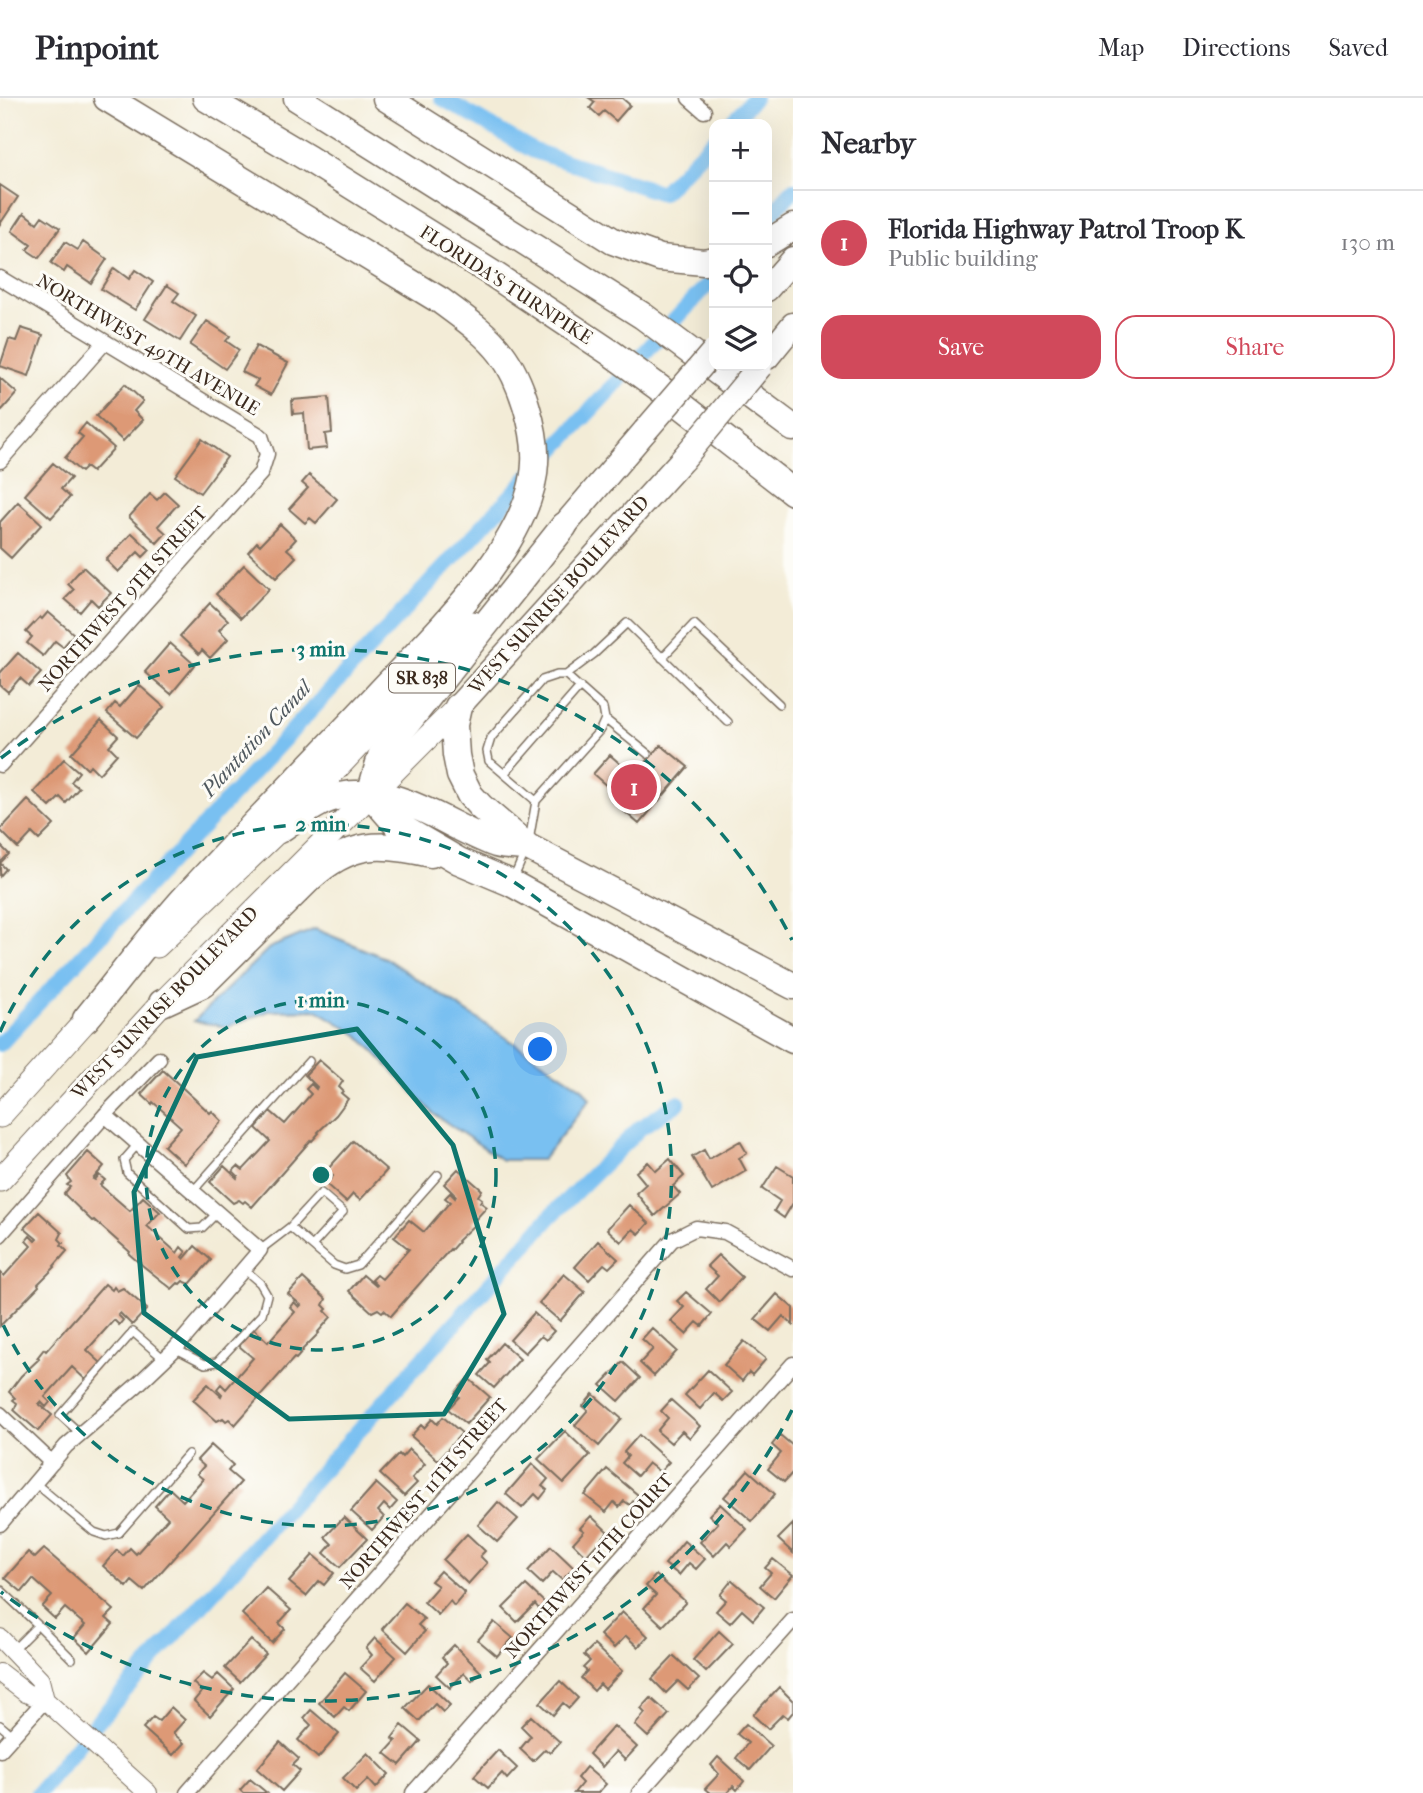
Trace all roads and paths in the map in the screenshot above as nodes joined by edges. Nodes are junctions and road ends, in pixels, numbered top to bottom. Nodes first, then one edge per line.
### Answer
1 (107, 98) edge
2 (206, 98) edge
3 (297, 98) edge
4 (386, 98) edge
5 (689, 98) edge
6 (704, 111) dead end
7 (793, 259) edge
8 (709, 261) edge
9 (0, 278) edge
10 (772, 283) edge
11 (793, 325) edge
12 (105, 342) junction
13 (702, 351) edge
14 (772, 351) edge
15 (756, 371) edge
16 (793, 428) edge
17 (267, 453) joint
18 (0, 461) edge
19 (793, 492) edge
20 (564, 526) junction
21 (662, 658) junction
22 (566, 675) junction
23 (580, 687) junction
24 (779, 704) dead end
25 (458, 707) junction
26 (605, 719) junction
27 (728, 722) dead end
28 (648, 754) dead end
29 (0, 765) edge
30 (504, 774) junction
31 (370, 793) junction
32 (536, 801) junction
33 (279, 830) junction
34 (528, 847) junction
35 (459, 861) junction
36 (511, 883) junction
37 (793, 986) edge
38 (162, 1003) junction
39 (86, 1019) junction
40 (793, 1040) edge
41 (159, 1059) dead end
42 (309, 1061) dead end
43 (105, 1115) junction
44 (0, 1116) edge
45 (138, 1144) junction
46 (438, 1175) dead end
47 (0, 1180) edge
48 (193, 1191) junction
49 (217, 1212) junction
50 (290, 1227) junction
51 (0, 1235) edge
52 (312, 1246) junction
53 (260, 1250) junction
54 (793, 1269) edge
55 (245, 1270) junction
56 (176, 1348) junction
57 (164, 1359) junction
58 (793, 1364) edge
59 (0, 1414) edge
60 (80, 1434) junction
61 (188, 1454) dead end
62 (52, 1463) junction
63 (35, 1483) junction
64 (0, 1524) edge
65 (1, 1590) edge
66 (793, 1620) edge
67 (38, 1625) junction
68 (7, 1644) edge
69 (72, 1659) dead end
70 (0, 1673) edge
71 (45, 1700) junction
72 (0, 1725) edge
73 (13, 1736) junction
74 (0, 1750) edge
75 (148, 1793) edge
76 (187, 1793) edge
77 (413, 1793) edge
78 (639, 1793) edge

1 - 39 highway
2 - 19 highway, FLORIDA'S TURNPIKE
3 - 13 highway
4 - 8 highway
5 - 6 street
7 - 10 highway
9 - 12 street, NORTHWEST 49TH AVENUE
11 - 14 highway
12 - 17 street, NORTHWEST 49TH AVENUE
12 - 18 street
13 - 16 highway
13 - 20 highway, SR 838, bridge
15 - 25 highway, WEST SUNRISE BOULEVARD / SR 838, bridge
17 - 29 street, NORTHWEST 9TH STREET
20 - 31 highway
20 - 33 main road, SR 838
21 - 22 lane
21 - 24 lane
21 - 27 lane
22 - 23 lane
22 - 30 lane
23 - 26 lane
23 - 30 lane
25 - 31 main road, WEST SUNRISE BOULEVARD / SR 838
25 - 34 highway
26 - 28 lane
26 - 32 lane
30 - 32 lane
31 - 33 highway
31 - 34 highway
31 - 35 highway
31 - 38 main road, WEST SUNRISE BOULEVARD / SR 838
32 - 34 lane
33 - 39 main road, SR 838
34 - 36 lane
34 - 37 highway
35 - 36 highway
35 - 38 highway
36 - 40 highway
38 - 47 main road, WEST SUNRISE BOULEVARD / SR 838
39 - 44 main road, SR 838
41 - 43 street
42 - 48 lane
43 - 45 street
43 - 51 street
45 - 48 street
45 - 49 lane
46 - 52 lane
48 - 49 street
49 - 53 street
50 - 52 lane
50 - 52 lane
50 - 53 lane
53 - 55 street
54 - 76 street, NORTHWEST 11TH STREET
55 - 56 street
55 - 56 lane
56 - 57 street
57 - 60 street
57 - 60 lane
58 - 77 street, NORTHWEST 11TH COURT
59 - 62 street
60 - 62 street
61 - 63 lane
62 - 63 street
63 - 64 street
65 - 67 lane
66 - 78 street
67 - 68 lane
67 - 69 lane
68 - 71 street
70 - 71 street
71 - 73 street
71 - 75 street
72 - 73 lane
73 - 74 street

